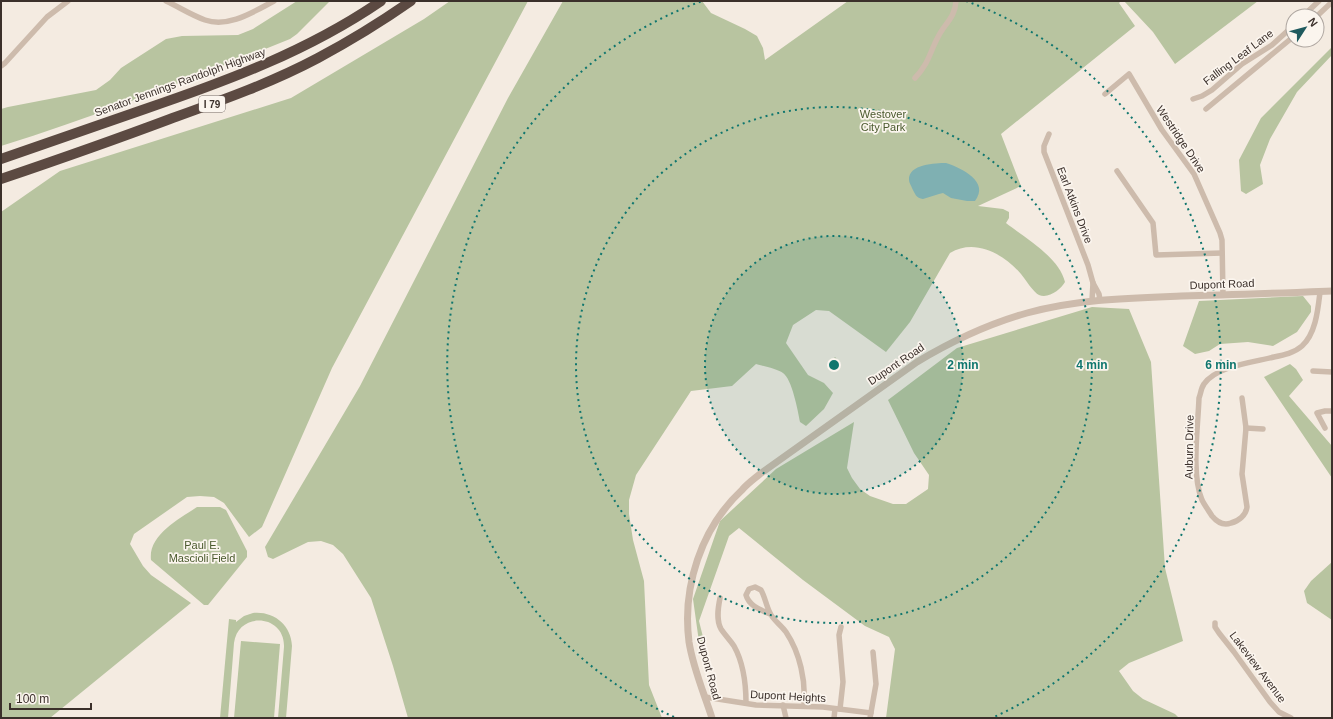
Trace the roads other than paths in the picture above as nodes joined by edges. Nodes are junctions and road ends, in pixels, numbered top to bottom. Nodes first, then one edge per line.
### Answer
1 (68, 1) edge
2 (166, 1) edge
3 (274, 1) edge
4 (381, 1) edge
5 (411, 1) edge
6 (956, 1) edge
7 (1319, 1) edge
8 (1312, 8) edge
9 (1285, 33) edge
10 (1285, 44) edge
11 (1, 66) edge
12 (915, 78) dead end
13 (1105, 94) dead end
14 (1193, 99) dead end
15 (1206, 109) dead end
16 (1049, 134) dead end
17 (1, 159) edge
18 (1117, 171) dead end
19 (1, 179) edge
20 (1222, 253) junction
21 (1332, 291) edge
22 (1320, 292) junction
23 (1223, 295) junction
24 (1096, 300) junction
25 (1313, 371) dead end
26 (1332, 372) edge
27 (1242, 398) dead end
28 (1332, 411) edge
29 (1246, 428) junction
30 (1325, 428) dead end
31 (1263, 429) dead end
32 (720, 598) dead end
33 (770, 614) junction
34 (1215, 623) dead end
35 (841, 627) dead end
36 (873, 652) dead end
37 (705, 697) junction
38 (746, 703) junction
39 (783, 705) junction
40 (804, 706) junction
41 (837, 709) junction
42 (870, 716) edge
43 (712, 718) edge
44 (786, 718) edge
45 (834, 718) edge
46 (1291, 718) edge

1 - 11 street
2 - 3 street
4 - 17 highway, Senator Jennings Randolph Highway / I 79
5 - 19 highway, I 79
6 - 12 street
7 - 8 street
9 - 14 street, Falling Leaf Lane
10 - 15 street
13 - 20 street, Westridge Drive
16 - 24 street, Earl Atkins Drive
18 - 20 street
20 - 23 street, Westridge Drive
21 - 22 street, Dupont Road
22 - 23 street, Dupont Road
22 - 29 street, Auburn Drive
23 - 24 street, Dupont Road
24 - 37 street, Dupont Road
25 - 26 street
27 - 29 street, Auburn Drive
28 - 30 street
29 - 31 street
32 - 38 street
33 - 33 street
33 - 40 street
34 - 46 street, Lakeview Avenue
35 - 41 street
36 - 42 street
37 - 38 street, Dupont Heights
37 - 43 street, Dupont Road
38 - 39 street, Dupont Heights
39 - 40 street, Dupont Heights
39 - 44 street
40 - 41 street, Dupont Heights
41 - 42 street, Dupont Heights
41 - 45 street

